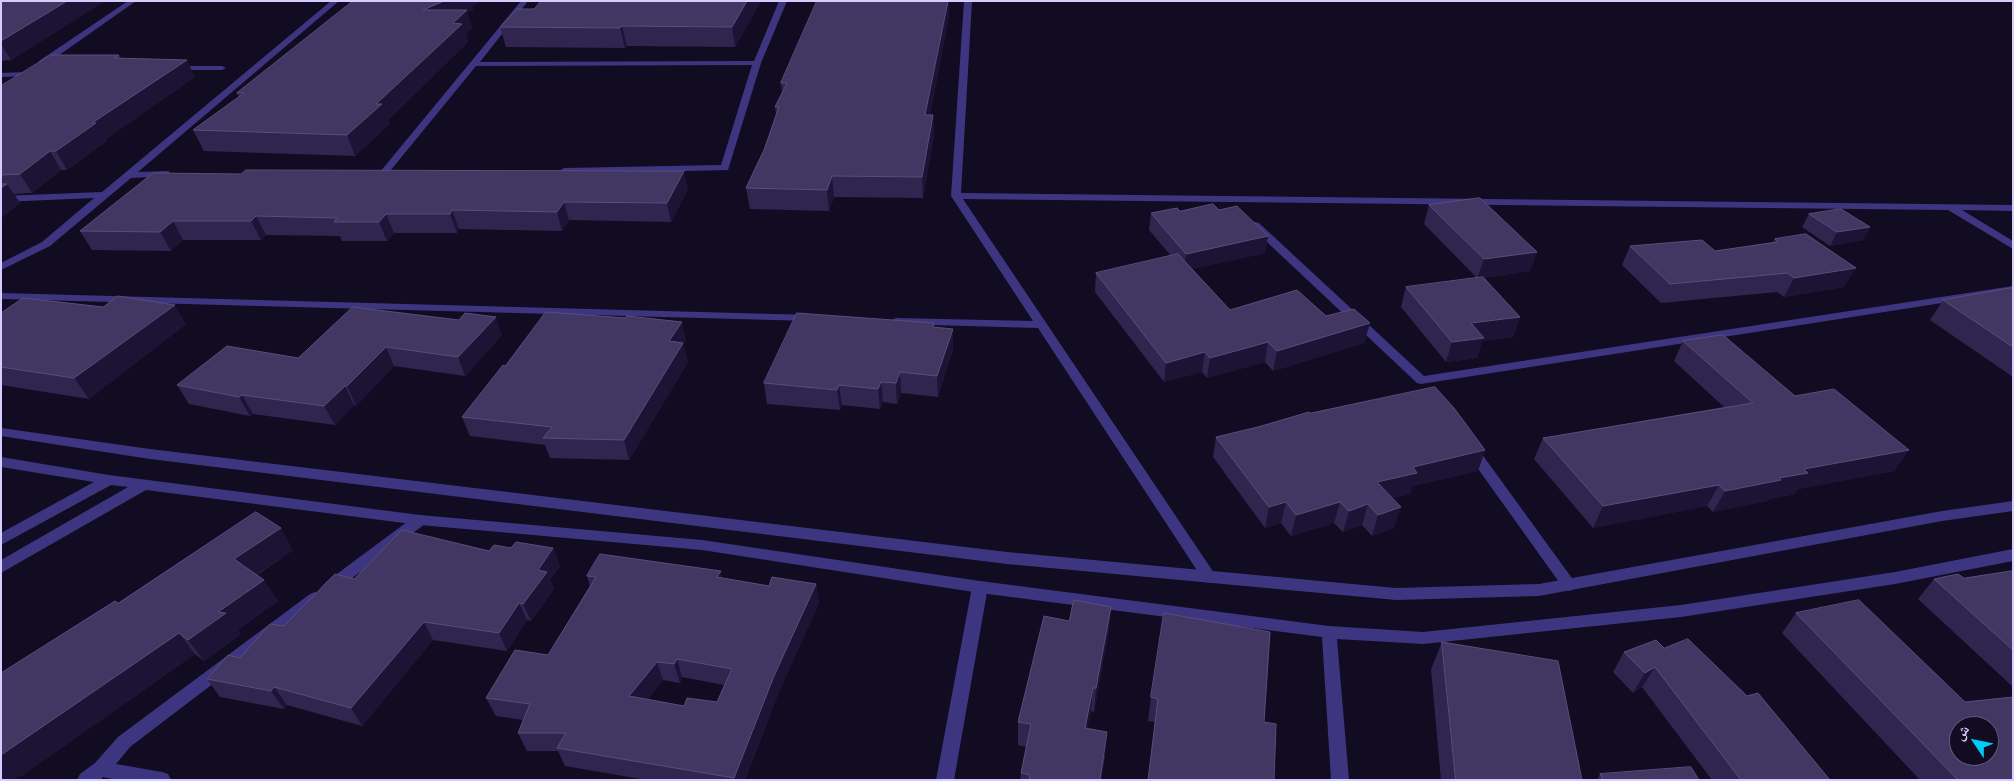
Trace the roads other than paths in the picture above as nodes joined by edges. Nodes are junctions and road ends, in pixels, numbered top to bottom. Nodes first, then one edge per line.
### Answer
1 (133, 1) edge
2 (336, 1) edge
3 (525, 1) edge
4 (783, 1) edge
5 (968, 1) edge
6 (473, 64) junction
7 (757, 64) junction
8 (36, 68) junction
9 (55, 68) edge
10 (163, 68) edge
11 (222, 68) dead end
12 (26, 74) junction
13 (1, 75) edge
14 (9, 85) edge
15 (559, 171) edge
16 (178, 174) edge
17 (383, 174) edge
18 (129, 175) junction
19 (105, 195) junction
20 (956, 196) junction
21 (1, 199) edge
22 (1228, 199) junction
23 (1950, 208) junction
24 (2013, 208) edge
25 (2013, 246) edge
26 (1, 267) edge
27 (2013, 289) edge
28 (1, 296) edge
29 (824, 319) edge
30 (883, 320) edge
31 (1041, 325) junction
32 (1421, 380) junction
33 (1433, 396) edge
34 (1, 432) edge
35 (1461, 435) edge
36 (1, 462) edge
37 (109, 480) junction
38 (145, 484) junction
39 (2013, 506) edge
40 (420, 520) junction
41 (1, 540) edge
42 (2013, 555) edge
43 (1, 567) edge
44 (1209, 577) junction
45 (1569, 585) junction
46 (980, 587) junction
47 (1329, 632) junction
48 (101, 769) junction
49 (86, 780) edge
50 (162, 780) edge
51 (945, 780) edge
52 (1340, 780) edge

1 - 8 street
2 - 18 street
3 - 6 street
4 - 7 street
5 - 20 street
6 - 7 street
6 - 17 street
7 - 15 street
8 - 9 street
8 - 12 street
10 - 11 street
12 - 13 street
12 - 14 street
16 - 18 street
18 - 19 street
19 - 21 street
19 - 26 street
20 - 22 street
20 - 31 street
22 - 23 street
22 - 32 street
23 - 24 street
23 - 25 street
27 - 32 street
28 - 29 street
30 - 31 street
31 - 44 street
32 - 33 street
34 - 44 street
35 - 45 street
36 - 37 street
37 - 38 street
37 - 41 street
38 - 40 street
38 - 43 street
39 - 45 street
40 - 46 street
40 - 48 street
42 - 47 street
44 - 45 street
46 - 47 street
46 - 51 street
47 - 52 street
48 - 49 street
48 - 50 street

